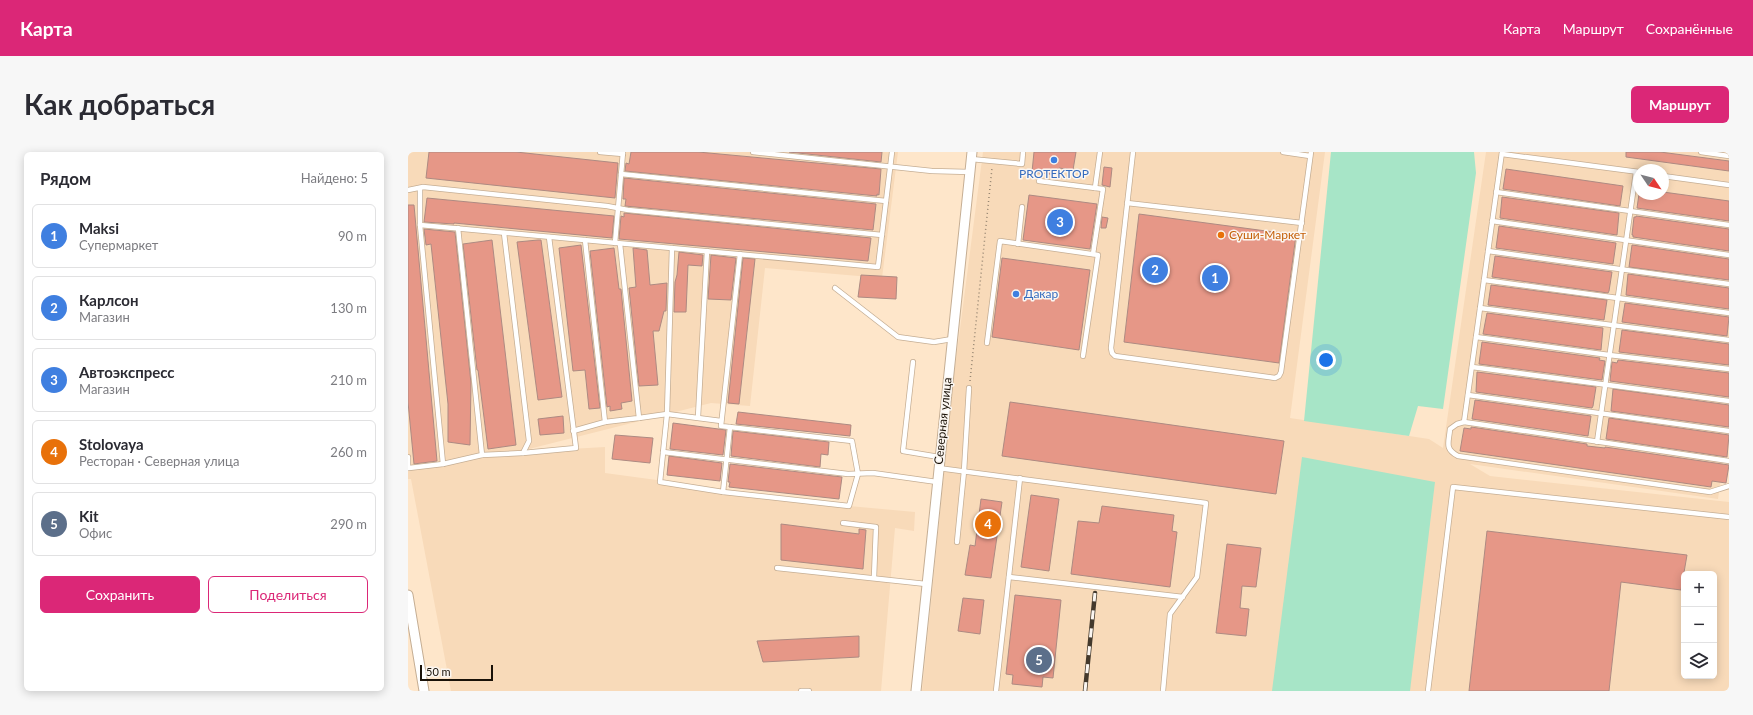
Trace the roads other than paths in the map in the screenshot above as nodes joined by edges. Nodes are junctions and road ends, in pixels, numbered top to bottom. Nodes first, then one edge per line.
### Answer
1 (600, 152) edge
2 (753, 152) edge
3 (892, 152) edge
4 (1023, 152) edge
5 (1100, 152) edge
6 (1133, 152) edge
7 (1283, 152) edge
8 (1701, 152) edge
9 (623, 153) edge
10 (1502, 153) edge
11 (1310, 154) edge
12 (972, 155) edge
13 (1729, 156) edge
14 (890, 166) junction
15 (1633, 171) edge
16 (970, 172) junction
17 (621, 174) junction
18 (1669, 177) edge
19 (1039, 181) dead end
20 (1729, 185) edge
21 (420, 188) junction
22 (1095, 188) junction
23 (408, 190) edge
24 (1496, 192) junction
25 (1633, 194) edge
26 (886, 201) junction
27 (1127, 203) junction
28 (1022, 207) dead end
29 (618, 209) junction
30 (1630, 211) junction
31 (1492, 221) junction
32 (1302, 223) junction
33 (420, 224) junction
34 (1729, 225) edge
35 (458, 228) junction
36 (504, 232) junction
37 (882, 235) junction
38 (549, 237) junction
39 (585, 240) junction
40 (1626, 240) junction
41 (618, 243) junction
42 (1018, 244) junction
43 (672, 248) junction
44 (707, 251) junction
45 (1488, 251) junction
46 (740, 254) junction
47 (1093, 254) junction
48 (1729, 255) edge
49 (1622, 269) junction
50 (1484, 280) junction
51 (1729, 284) edge
52 (834, 288) dead end
53 (1618, 298) junction
54 (1480, 308) junction
55 (1729, 313) edge
56 (1614, 326) junction
57 (1476, 337) junction
58 (952, 339) junction
59 (1729, 340) edge
60 (987, 343) dead end
61 (1609, 355) junction
62 (1083, 356) dead end
63 (913, 362) dead end
64 (1472, 367) junction
65 (1729, 368) edge
66 (1605, 385) junction
67 (969, 388) road end
68 (1468, 395) junction
69 (1729, 401) edge
70 (1601, 413) junction
71 (667, 414) junction
72 (698, 417) junction
73 (639, 418) junction
74 (722, 420) junction
75 (605, 422) junction
76 (1464, 422) junction
77 (730, 427) junction
78 (573, 431) junction
79 (1729, 431) edge
80 (1597, 442) junction
81 (663, 452) junction
82 (523, 453) junction
83 (482, 455) junction
84 (408, 457) edge
85 (940, 457) junction
86 (726, 460) junction
87 (1729, 461) edge
88 (444, 464) junction
89 (409, 468) edge
90 (938, 468) junction
91 (964, 471) junction
92 (858, 474) junction
93 (1020, 478) junction
94 (937, 482) junction
95 (1729, 486) edge
96 (723, 492) junction
97 (1729, 517) edge
98 (842, 523) dead end
99 (957, 542) dead end
100 (777, 568) dead end
101 (874, 577) junction
102 (1009, 577) junction
103 (926, 584) junction
104 (408, 595) edge
105 (1182, 597) junction
106 (424, 691) edge
107 (801, 691) edge
108 (808, 691) edge
109 (916, 691) edge
110 (996, 691) edge
111 (1163, 691) edge
112 (1428, 691) edge

1 - 9 lane
2 - 14 lane
3 - 14 lane
4 - 12 lane
5 - 22 lane
6 - 27 lane
7 - 11 lane
8 - 13 lane
9 - 17 lane
10 - 15 lane
10 - 24 lane
11 - 32 lane
12 - 16 street, Северная улица
14 - 16 lane
14 - 26 lane
16 - 58 street, Северная улица
17 - 26 lane
17 - 29 lane
18 - 20 lane
19 - 22 lane
21 - 23 lane
21 - 29 lane
21 - 33 lane
22 - 47 lane
24 - 30 lane
24 - 31 lane
25 - 30 lane
26 - 37 lane
27 - 32 lane
27 - 32 lane
28 - 42 lane
29 - 37 lane
29 - 41 lane
30 - 34 lane
30 - 40 lane
31 - 40 lane
31 - 45 lane
33 - 35 lane
33 - 88 lane
35 - 36 lane
35 - 83 lane
36 - 38 lane
36 - 82 lane
37 - 46 lane
38 - 39 lane
38 - 78 lane
39 - 41 lane
39 - 75 lane
40 - 48 lane
40 - 49 lane
41 - 43 lane
41 - 73 lane
42 - 47 lane
42 - 60 lane
43 - 44 lane
43 - 71 lane
44 - 46 lane
44 - 72 lane
45 - 49 lane
45 - 50 lane
46 - 74 lane
47 - 62 lane
49 - 51 lane
49 - 53 lane
50 - 53 lane
50 - 54 lane
52 - 58 lane
53 - 55 lane
53 - 56 lane
54 - 56 lane
54 - 57 lane
56 - 59 lane
56 - 61 lane
57 - 61 lane
57 - 64 lane
58 - 85 street, Северная улица
61 - 65 lane
61 - 66 lane
63 - 85 lane
64 - 66 lane
64 - 68 lane
66 - 69 lane
66 - 70 lane
67 - 91 lane
68 - 70 lane
68 - 76 lane
70 - 79 lane
70 - 80 lane
71 - 72 lane
71 - 73 lane
71 - 81 lane
72 - 74 lane
73 - 75 lane
74 - 77 lane
75 - 78 lane
76 - 80 lane
76 - 95 lane
77 - 86 lane
77 - 92 lane
78 - 82 lane
80 - 87 lane
81 - 86 lane
81 - 96 lane
82 - 83 lane
83 - 88 lane
84 - 89 lane
85 - 90 street, Северная улица
86 - 92 lane
86 - 96 lane
88 - 89 lane
90 - 91 lane
90 - 94 street, Северная улица
91 - 93 lane
91 - 99 lane
92 - 94 lane
92 - 96 lane
93 - 102 lane
93 - 105 lane
94 - 103 street, Северная улица
97 - 112 lane
98 - 101 lane
100 - 101 lane
101 - 103 lane
102 - 105 lane
102 - 110 lane
103 - 109 street, Северная улица
104 - 106 street
105 - 111 lane
107 - 108 lane

